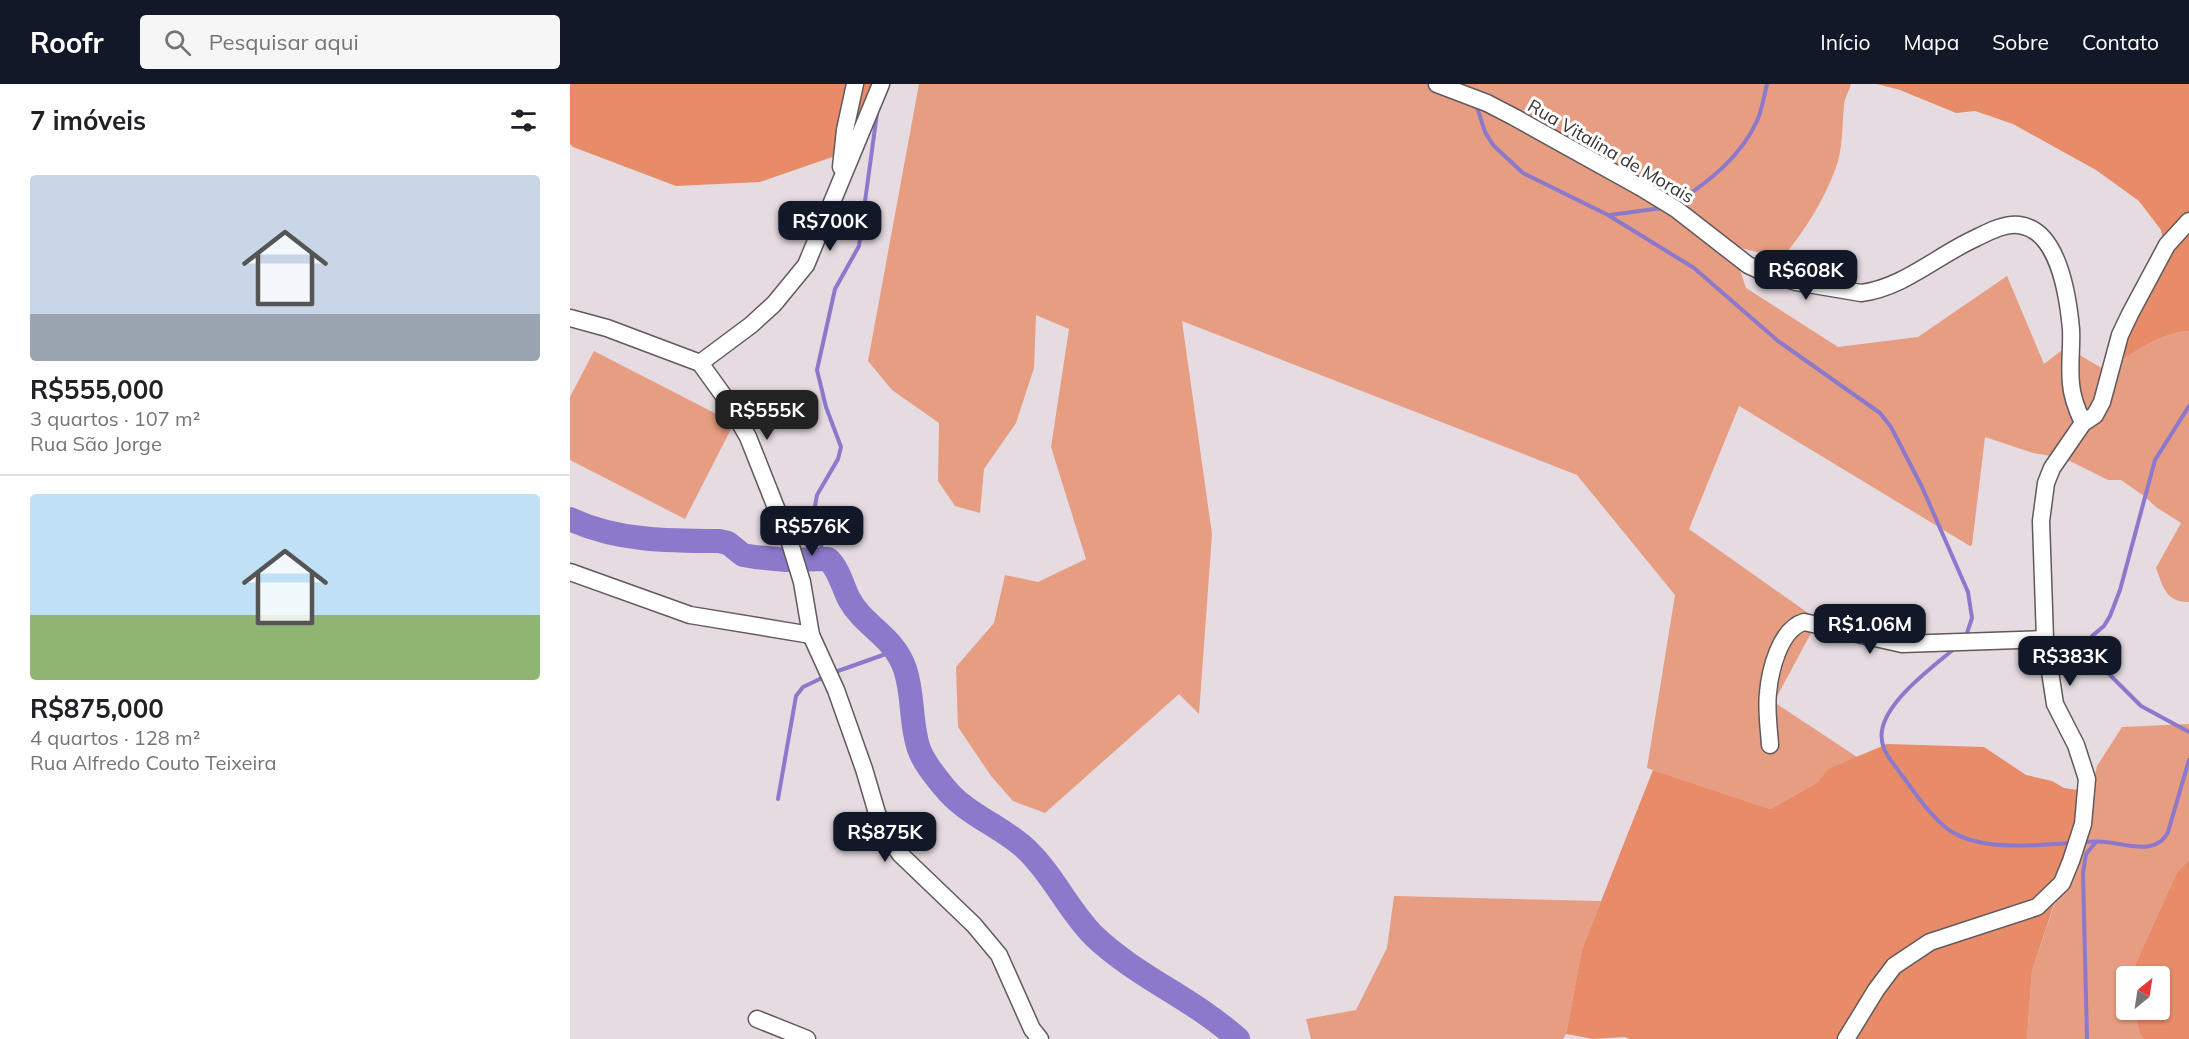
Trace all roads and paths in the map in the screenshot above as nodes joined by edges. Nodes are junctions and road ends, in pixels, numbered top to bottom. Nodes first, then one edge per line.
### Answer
1 (855, 84) edge
2 (881, 84) edge
3 (1437, 84) edge
4 (839, 183) junction
5 (2189, 221) edge
6 (570, 318) edge
7 (700, 363) junction
8 (2083, 423) junction
9 (570, 572) edge
10 (811, 635) junction
11 (2045, 639) junction
12 (1770, 745) dead end
13 (757, 1019) dead end
14 (1036, 1036) edge
15 (807, 1039) edge
16 (1846, 1039) edge

1 - 4 street
2 - 4 street
3 - 8 street, Rua Vitalina de Morais
4 - 7 street
5 - 8 street
6 - 7 street
7 - 10 street
8 - 11 street
9 - 10 street
10 - 14 street
11 - 12 street
11 - 16 street
13 - 15 street

